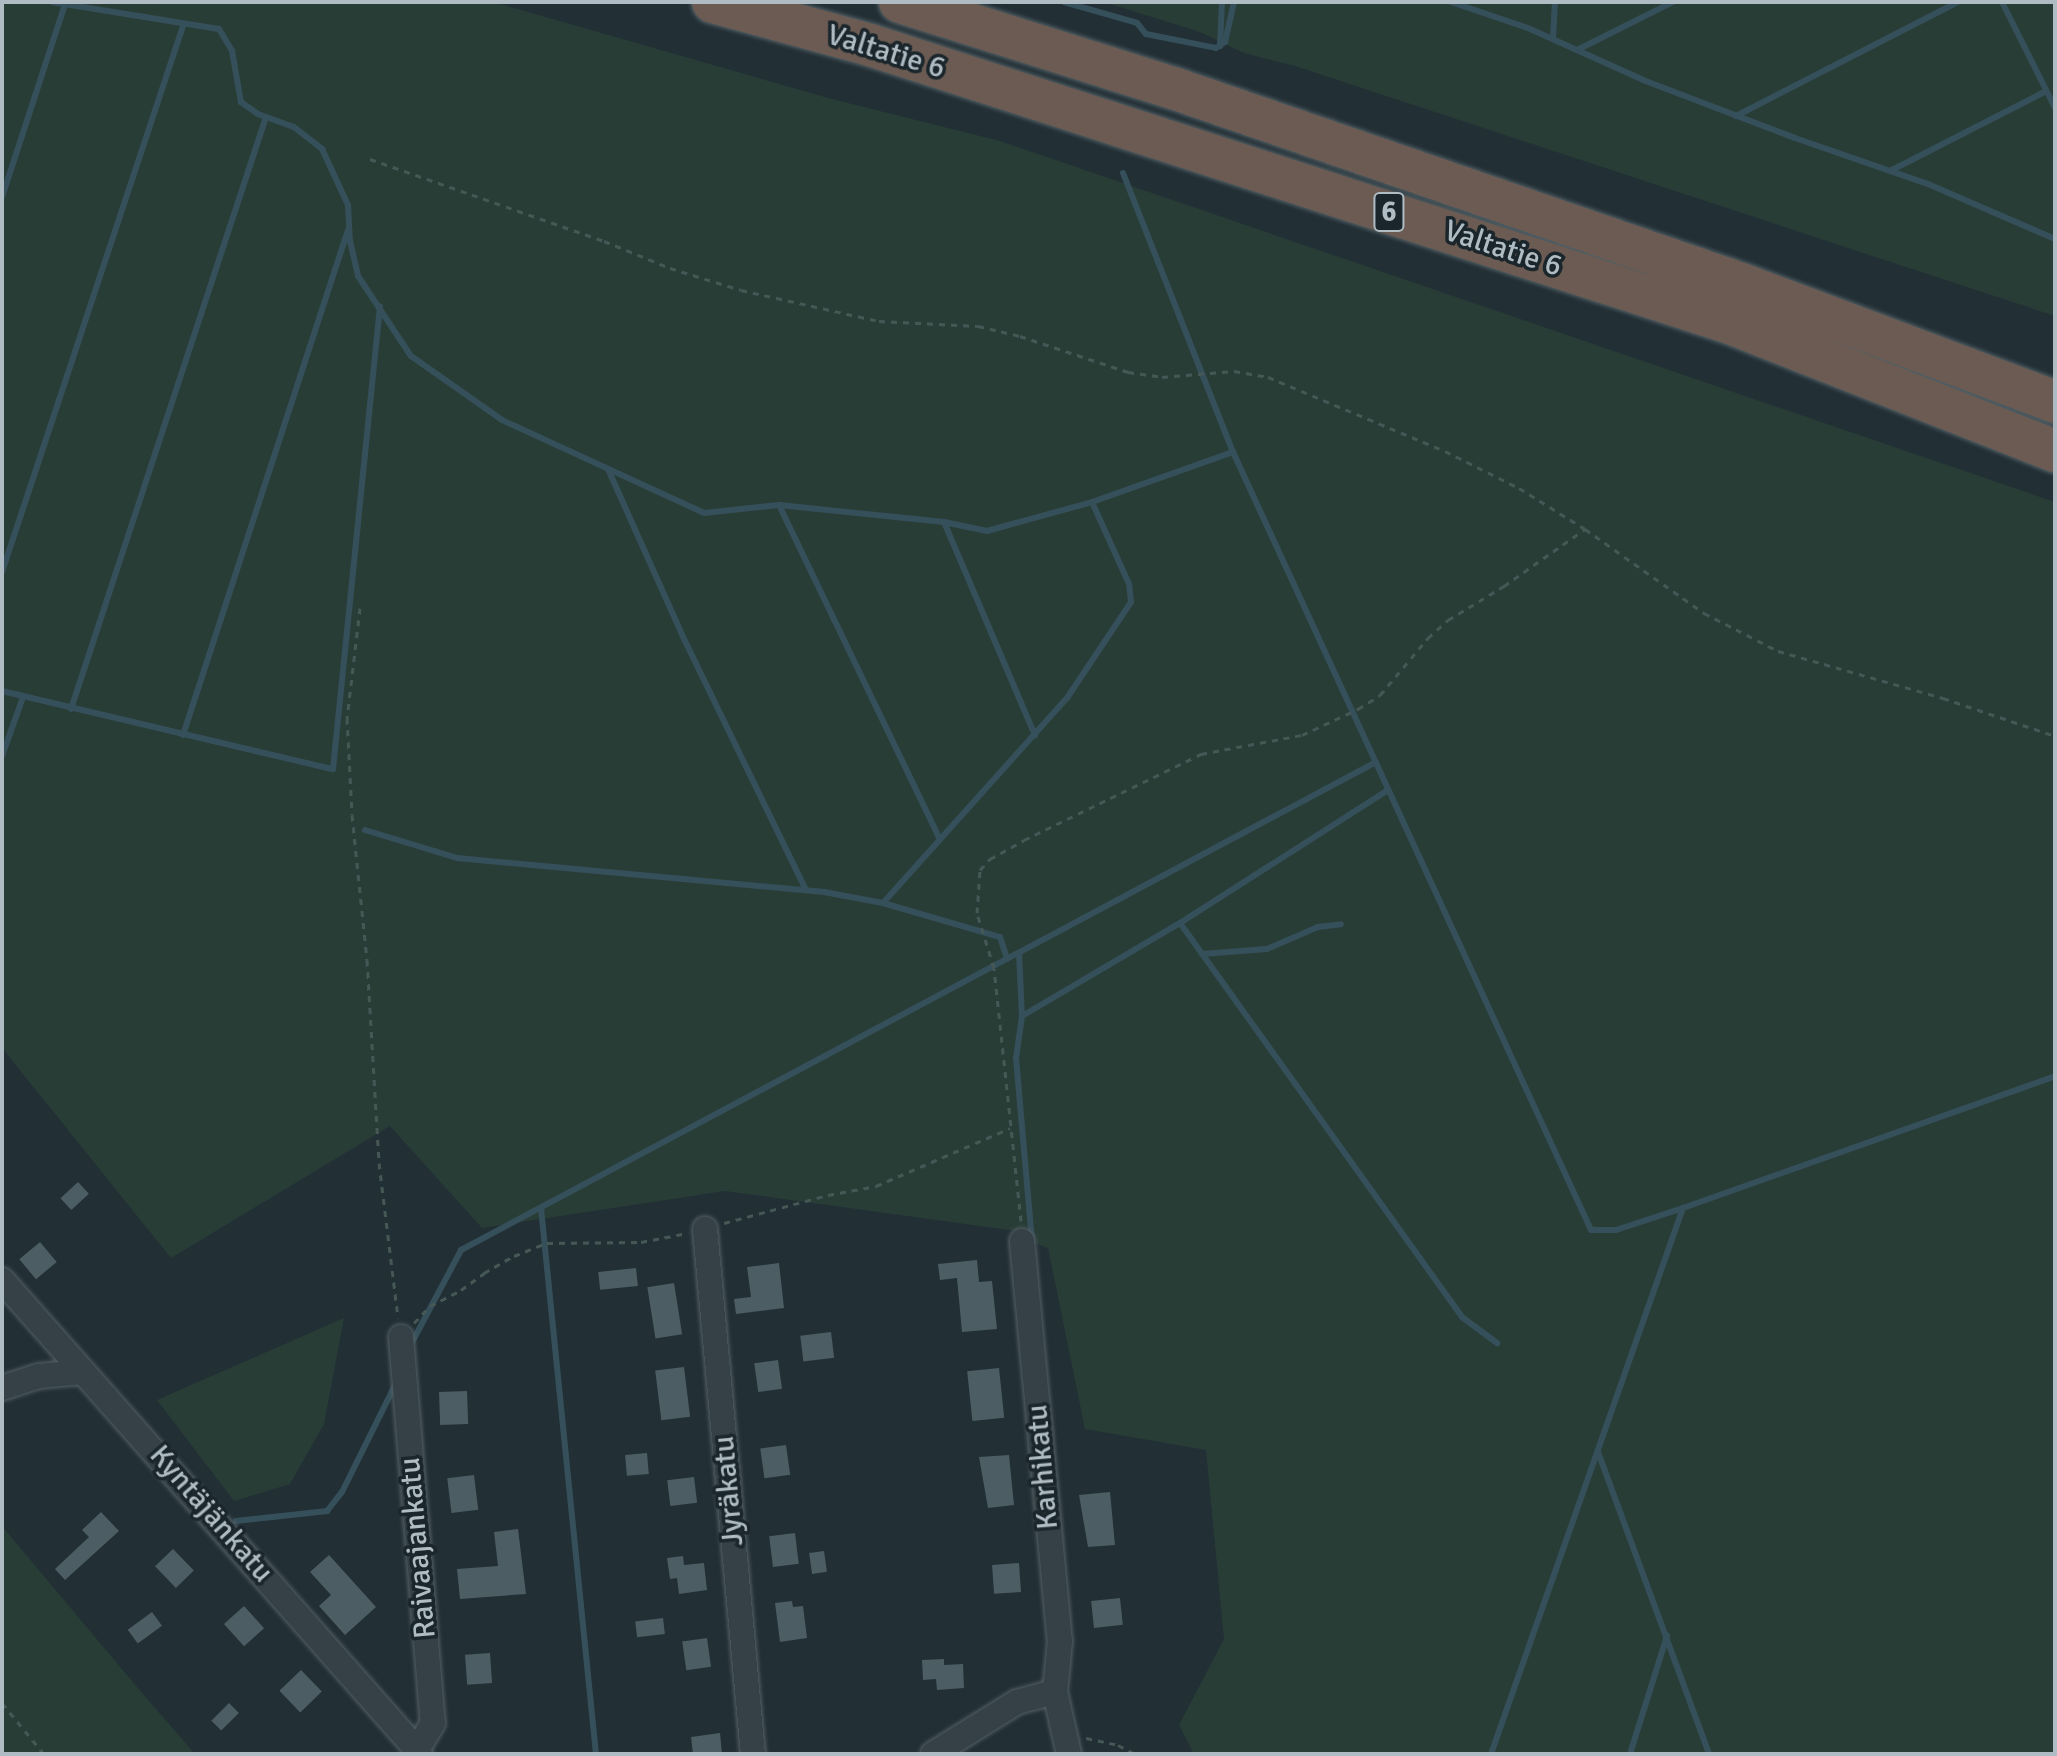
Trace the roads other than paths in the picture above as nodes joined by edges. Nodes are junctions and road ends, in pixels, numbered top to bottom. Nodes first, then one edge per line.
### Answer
1 (713, 2) edge
2 (900, 2) edge
3 (2055, 402) edge
4 (2055, 451) edge
5 (705, 1229) dead end
6 (1022, 1241) road end
7 (2, 1280) edge
8 (401, 1337) road end
9 (83, 1372) junction
10 (2, 1388) edge
11 (1055, 1692) junction
12 (1067, 1744) edge
13 (419, 1752) edge
14 (753, 1754) edge
15 (933, 1754) edge

1 - 4 highway, Valtatie 6 / 6
2 - 3 highway, Valtatie 6 / 6
5 - 14 street, Jyräkatu
6 - 11 street, Karhikatu
7 - 9 street, Kyntäjänkatu
8 - 13 street, Raivaajankatu
9 - 10 street
9 - 13 street, Kyntäjänkatu
11 - 12 street
11 - 15 street

